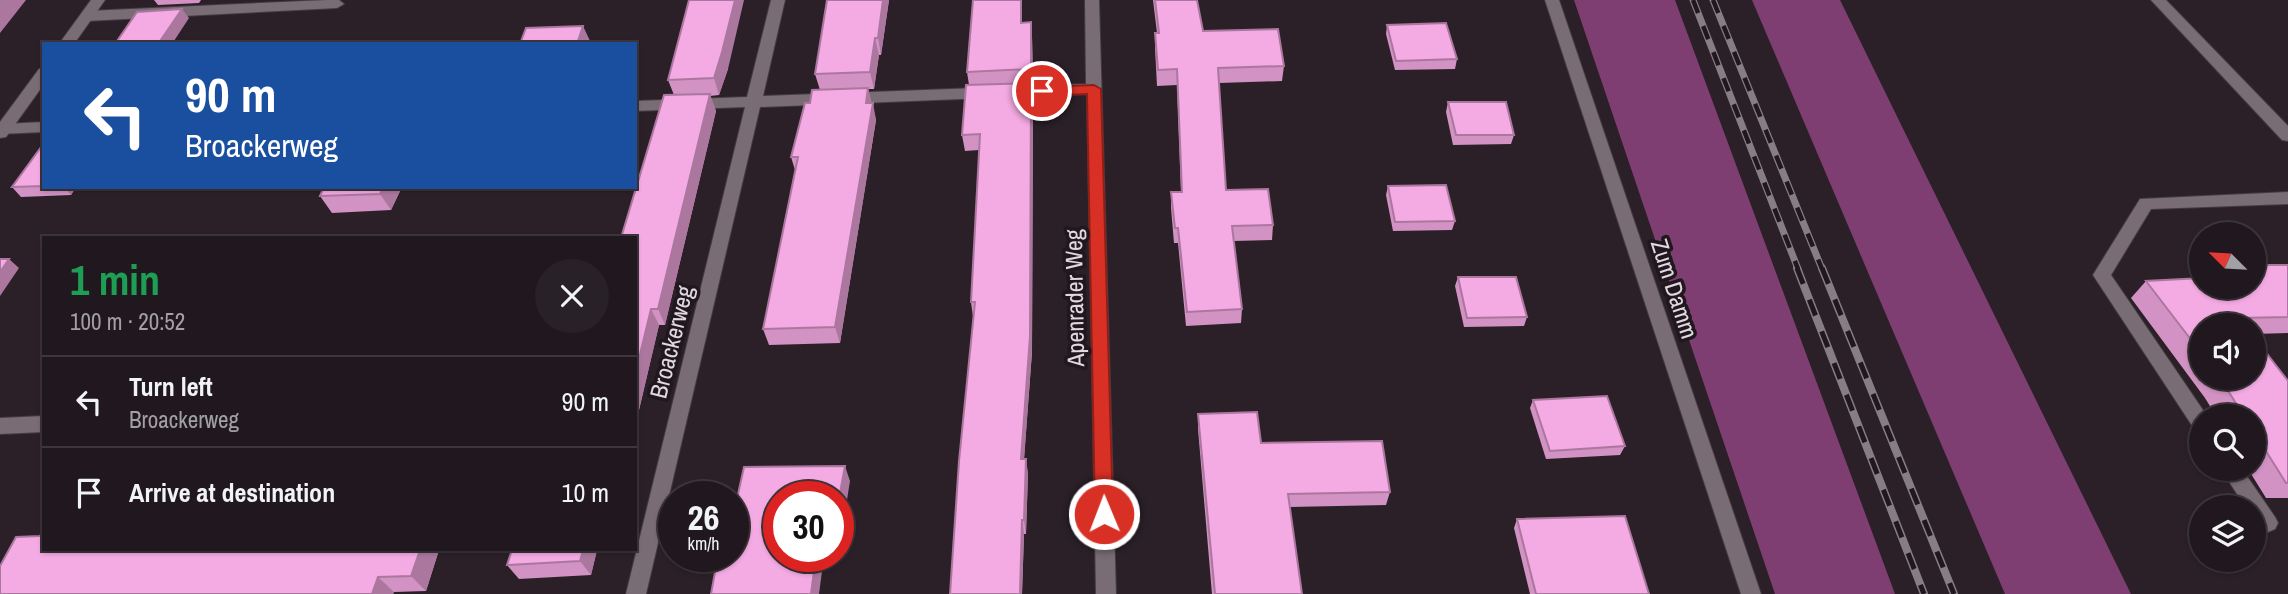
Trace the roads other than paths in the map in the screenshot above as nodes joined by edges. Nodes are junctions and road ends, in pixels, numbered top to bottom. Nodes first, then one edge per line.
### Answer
1 (98, 0) edge
2 (778, 0) edge
3 (1092, 0) edge
4 (1552, 0) edge
5 (2158, 0) edge
6 (337, 4) dead end
7 (87, 16) junction
8 (68, 42) edge
9 (42, 77) edge
10 (1094, 89) junction
11 (755, 102) junction
12 (637, 106) edge
13 (42, 127) edge
14 (1, 131) edge
15 (2288, 136) edge
16 (2288, 198) edge
17 (2189, 405) edge
18 (42, 424) edge
19 (0, 426) edge
20 (2239, 481) edge
21 (2268, 523) dead end
22 (636, 594) edge
23 (1106, 594) edge
24 (1751, 594) edge

1 - 7 street
2 - 11 street, Broackerweg
3 - 10 street, Apenrader Weg
4 - 24 street, Zum Damm
5 - 15 street
6 - 7 street
7 - 8 street
9 - 14 street
10 - 11 street
10 - 23 street, Apenrader Weg
11 - 12 street
11 - 22 street, Broackerweg
13 - 14 street
16 - 17 street
18 - 19 street
20 - 21 street

